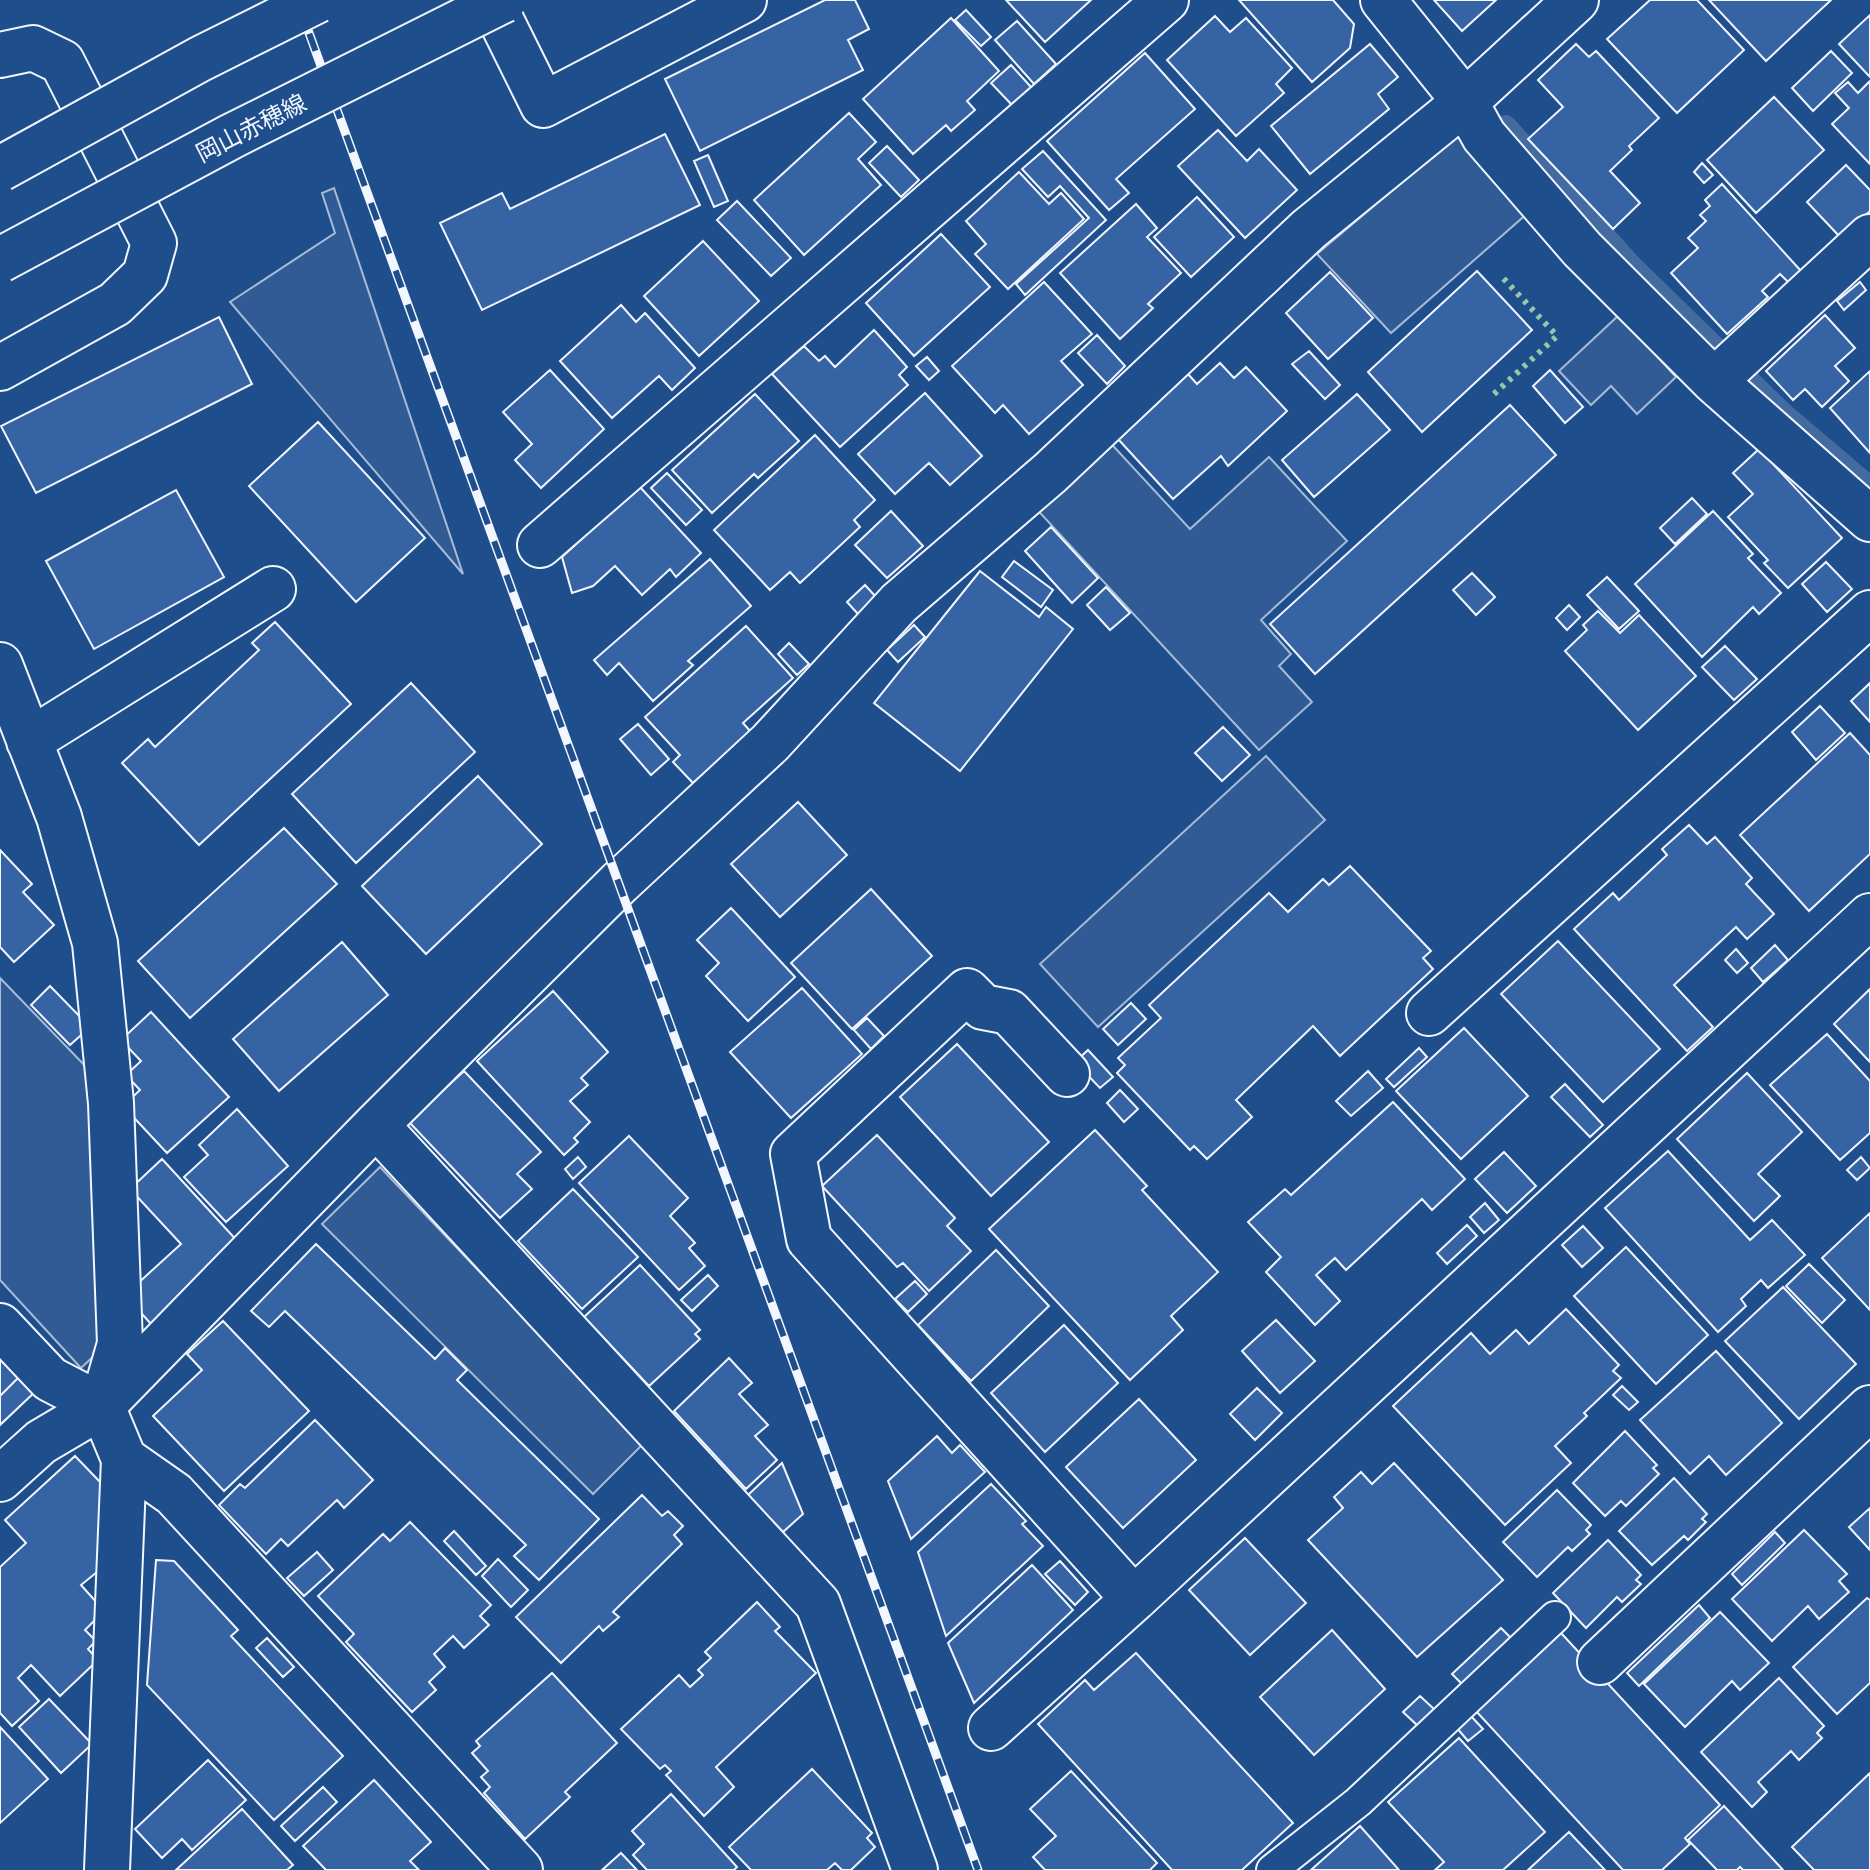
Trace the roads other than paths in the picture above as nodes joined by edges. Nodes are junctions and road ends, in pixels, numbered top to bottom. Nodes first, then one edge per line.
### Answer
1 (318, 0) edge
2 (491, 0) edge
3 (504, 0) edge
4 (744, 0) edge
5 (1166, 0) edge
6 (1383, 0) edge
7 (1576, 0) edge
8 (0, 55) edge
9 (1465, 102) junction
10 (0, 169) edge
11 (1870, 237) edge
12 (0, 260) edge
13 (0, 368) edge
14 (1726, 369) junction
15 (1870, 519) edge
16 (540, 545) dead end
17 (273, 589) dead end
18 (1870, 613) edge
19 (0, 665) edge
20 (29, 741) junction
21 (1870, 916) edge
22 (1429, 1013) dead end
23 (1067, 1074) dead end
24 (376, 1125) junction
25 (0, 1326) edge
26 (102, 1406) junction
27 (1870, 1408) edge
28 (124, 1459) junction
29 (0, 1479) edge
30 (1134, 1599) junction
31 (1555, 1617) dead end
32 (1600, 1662) dead end
33 (991, 1728) dead end
34 (114, 1864) edge
35 (520, 1870) edge
36 (915, 1870) edge
37 (1272, 1870) edge

1 - 10 street, bridge
2 - 4 street
3 - 12 street, 岡山赤穂線, bridge
5 - 16 street
6 - 9 street
7 - 9 street
8 - 13 street
9 - 14 street
9 - 24 street
11 - 14 street
14 - 15 street
17 - 20 street
18 - 22 street
19 - 20 street
20 - 26 street
21 - 30 street
23 - 30 street
24 - 26 street
24 - 36 street
25 - 26 street
26 - 28 street
26 - 29 street
27 - 32 street
28 - 34 street
28 - 35 street
30 - 33 street
31 - 37 lane

